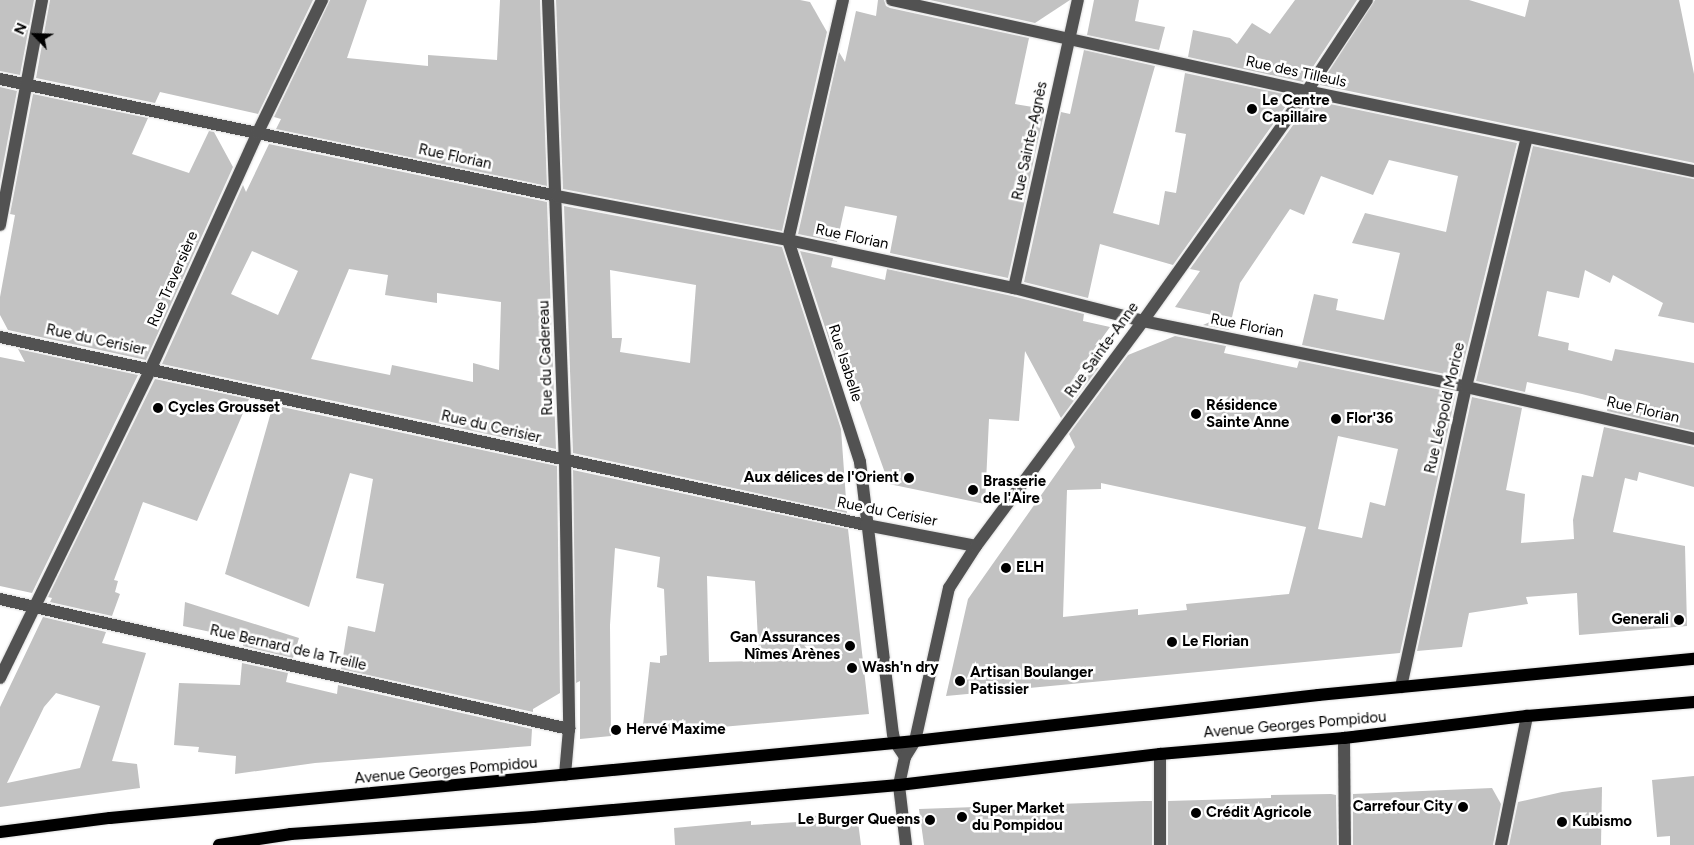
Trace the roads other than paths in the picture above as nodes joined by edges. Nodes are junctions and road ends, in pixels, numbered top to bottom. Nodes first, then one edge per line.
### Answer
1 (42, 0) edge
2 (322, 0) edge
3 (548, 0) edge
4 (843, 0) edge
5 (892, 0) edge
6 (1078, 0) edge
7 (1367, 0) edge
8 (1069, 40) junction
9 (0, 79) edge
10 (26, 85) junction
11 (1306, 91) junction
12 (258, 132) junction
13 (1527, 138) junction
14 (1694, 172) edge
15 (557, 196) junction
16 (0, 225) edge
17 (788, 240) junction
18 (1014, 288) junction
19 (1143, 321) junction
20 (0, 336) edge
21 (151, 368) junction
22 (1466, 387) junction
23 (1694, 439) edge
24 (565, 460) junction
25 (866, 525) junction
26 (976, 546) junction
27 (0, 600) edge
28 (35, 607) junction
29 (1694, 659) edge
30 (0, 678) edge
31 (1401, 688) junction
32 (1694, 702) edge
33 (1526, 716) junction
34 (569, 728) junction
35 (1344, 738) junction
36 (915, 741) junction
37 (895, 742) junction
38 (1160, 754) junction
39 (906, 757) junction
40 (566, 775) junction
41 (899, 785) junction
42 (0, 832) edge
43 (292, 840) edge
44 (219, 845) edge
45 (906, 845) edge
46 (1160, 845) edge
47 (1345, 845) edge
48 (1501, 845) edge

1 - 10 street
2 - 12 street, Rue Traversière
3 - 15 street, Rue du Cadereau
4 - 17 street
5 - 8 street, Rue des Tilleuls
6 - 8 street, Rue Sainte-Agnès
7 - 11 street, Rue Sainte-Anne
8 - 11 street, Rue des Tilleuls
8 - 18 street, Rue Sainte-Agnès
9 - 10 street, Rue Florian
10 - 12 street, Rue Florian
10 - 16 street
11 - 13 street, Rue des Tilleuls
11 - 19 street, Rue Sainte-Anne
12 - 15 street, Rue Florian
12 - 21 street, Rue Traversière
13 - 14 street, Rue des Tilleuls
13 - 22 street, Rue Léopold Morice
15 - 17 street, Rue Florian
15 - 24 street, Rue du Cadereau
17 - 18 street, Rue Florian
17 - 25 street, Rue Isabelle
18 - 19 street, Rue Florian
19 - 22 street, Rue Florian
19 - 26 street, Rue Sainte-Anne
20 - 21 street, Rue du Cerisier
21 - 24 street, Rue du Cerisier
21 - 28 street, Rue Traversière
22 - 23 street, Rue Florian
22 - 31 street, Rue Léopold Morice
24 - 25 street, Rue du Cerisier
24 - 34 street, Rue du Cadereau
25 - 26 street, Rue du Cerisier
25 - 37 street, Rue Isabelle
26 - 36 street, Rue Sainte-Anne
27 - 28 street, Rue Bernard de la Treille
28 - 30 street, Rue Traversière
28 - 34 street, Rue Bernard de la Treille
29 - 31 main road, Avenue Georges Pompidou
31 - 36 main road, Avenue Georges Pompidou
32 - 33 main road, Avenue Georges Pompidou
33 - 35 main road, Avenue Georges Pompidou
33 - 48 street
34 - 40 street, Rue du Cadereau
35 - 38 main road, Avenue Georges Pompidou
35 - 47 street
36 - 37 main road, Avenue Georges Pompidou
36 - 39 street
37 - 39 street
37 - 40 main road, Avenue Georges Pompidou
38 - 41 main road, Avenue Georges Pompidou
38 - 46 street
39 - 41 street
40 - 42 main road, Avenue Georges Pompidou
41 - 43 main road, Avenue Georges Pompidou
41 - 45 street
43 - 44 main road, Avenue Georges Pompidou

